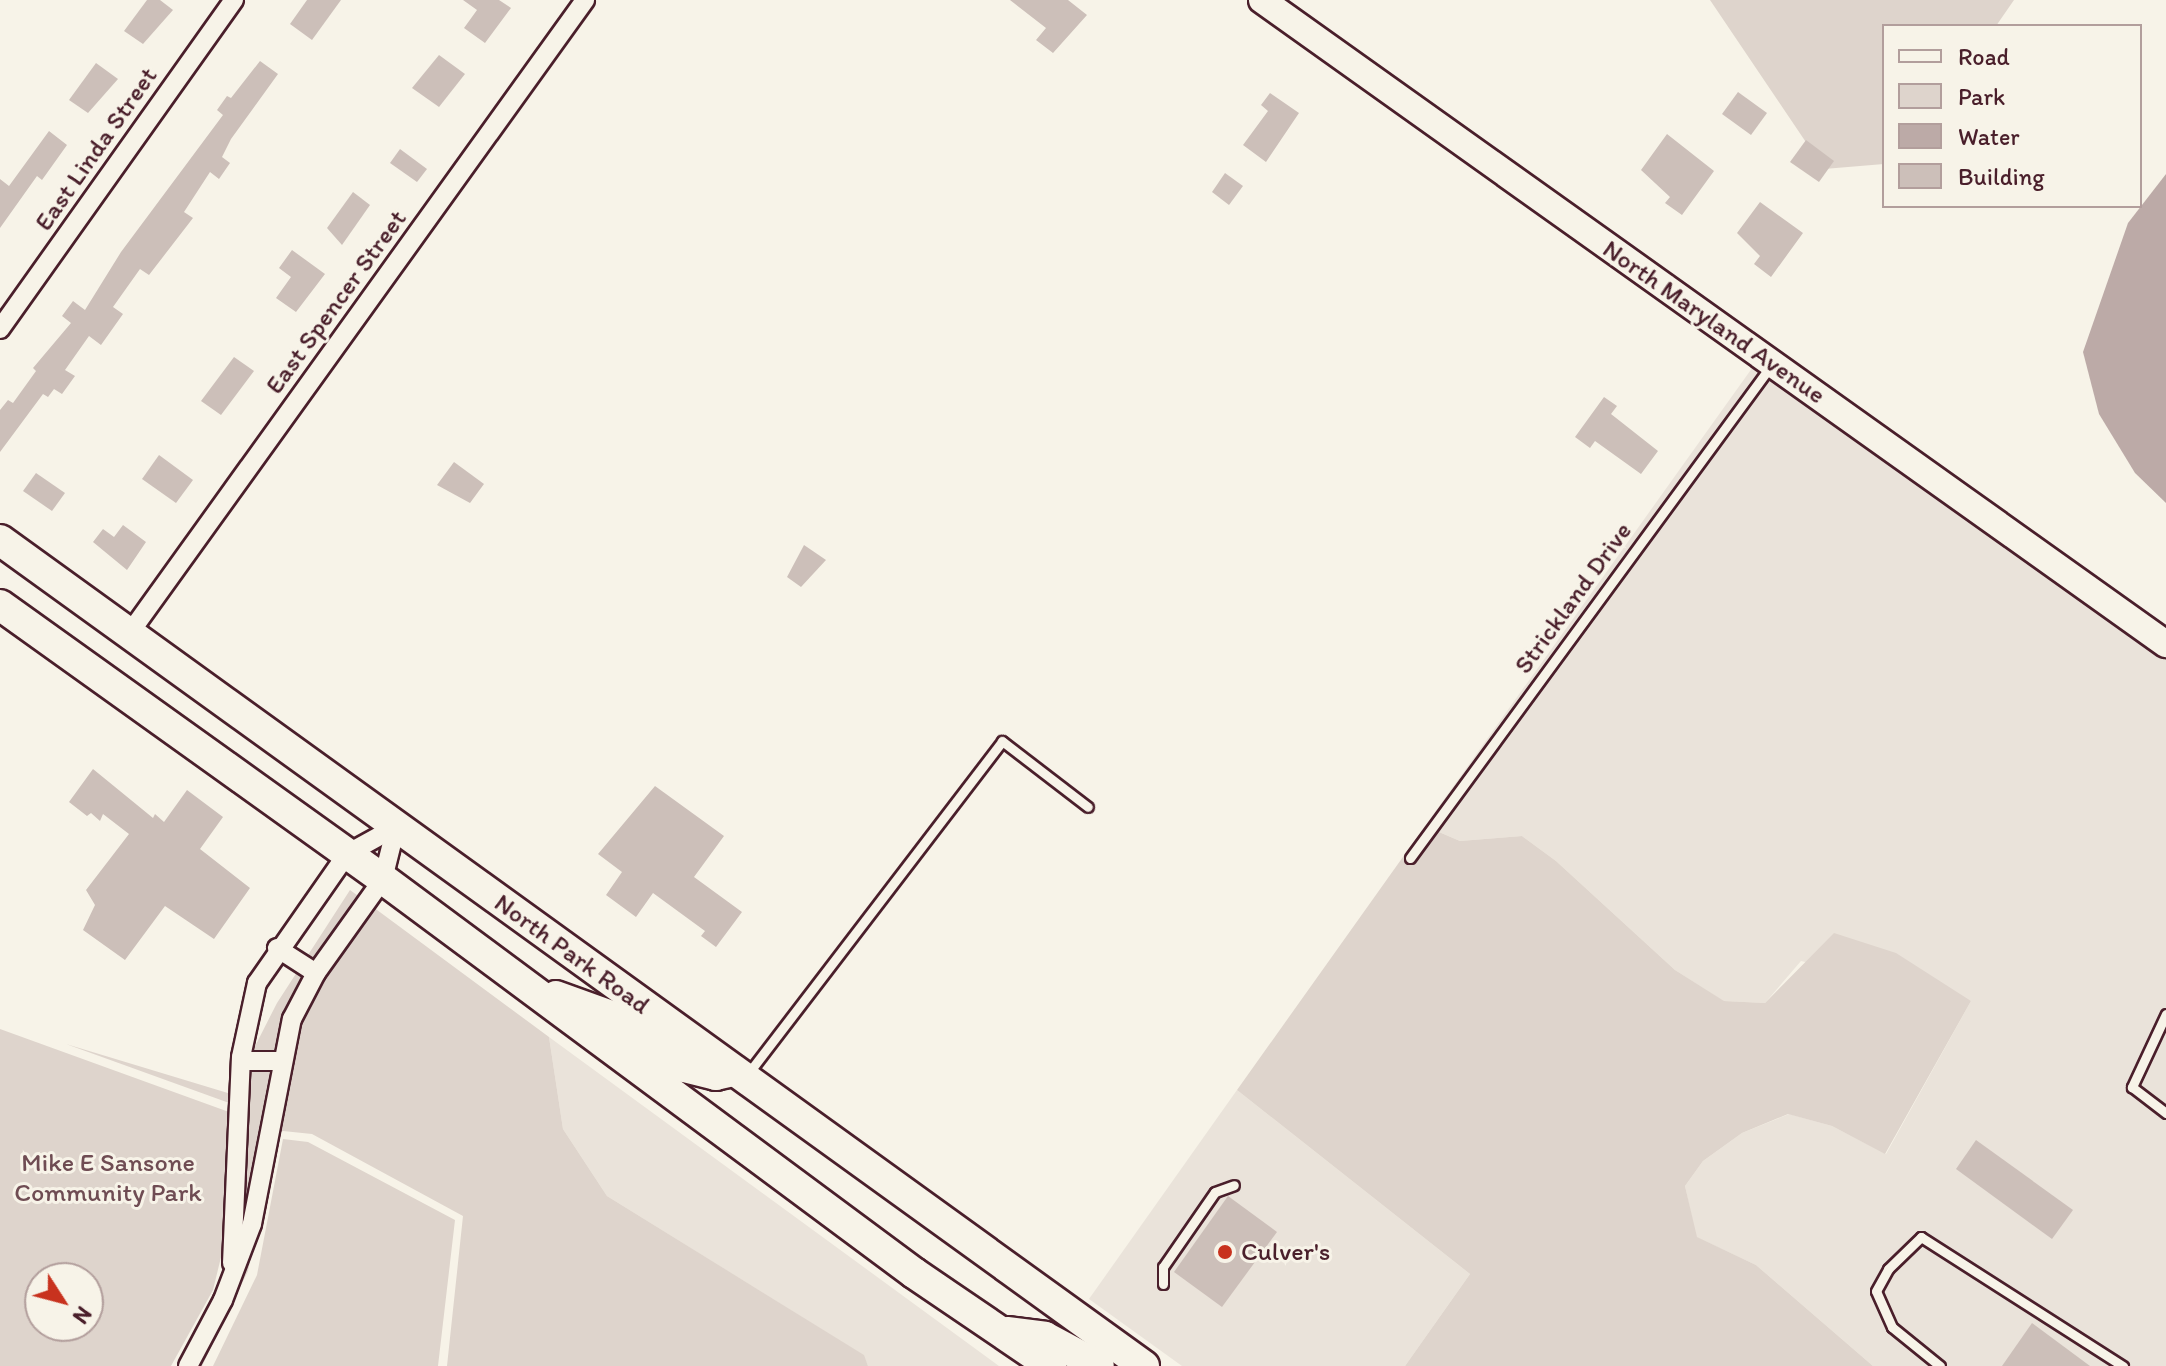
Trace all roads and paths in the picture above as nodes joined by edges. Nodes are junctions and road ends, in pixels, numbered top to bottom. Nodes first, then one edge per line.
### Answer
1 (234, 0) edge
2 (585, 0) edge
3 (1262, 0) edge
4 (0, 329) edge
5 (1772, 364) junction
6 (0, 540) edge
7 (0, 605) edge
8 (129, 634) junction
9 (2166, 644) edge
10 (1088, 807) dead end
11 (396, 827) junction
12 (347, 854) junction
13 (1410, 858) dead end
14 (383, 879) junction
15 (277, 948) junction
16 (316, 973) junction
17 (524, 984) junction
18 (2166, 1014) edge
19 (241, 1061) junction
20 (282, 1061) junction
21 (740, 1074) junction
22 (2166, 1113) edge
23 (1234, 1185) dead end
24 (232, 1274) junction
25 (1163, 1284) dead end
26 (1001, 1331) junction
27 (188, 1366) edge
28 (1051, 1366) edge
29 (1099, 1366) edge
30 (1144, 1366) edge
31 (1940, 1366) edge
32 (2123, 1366) edge

1 - 4 street, East Linda Street
2 - 8 street, East Spencer Street
3 - 5 street, North Maryland Avenue
5 - 9 street, North Maryland Avenue
5 - 13 lane, Strickland Drive
6 - 8 main road, North Park Road
7 - 12 main road, North Park Road
8 - 11 main road, North Park Road
10 - 21 lane
11 - 12 street
11 - 14 street
11 - 21 main road, North Park Road
12 - 14 main road, North Park Road
12 - 15 street
14 - 16 street
14 - 17 main road, North Park Road
15 - 16 street
15 - 19 street
16 - 20 street
17 - 21 main road
17 - 26 main road, North Park Road
18 - 22 lane
19 - 20 street
19 - 24 street
20 - 24 street
21 - 30 main road, North Park Road
23 - 25 lane
24 - 27 street
26 - 28 main road, North Park Road
26 - 29 main road
31 - 32 lane

